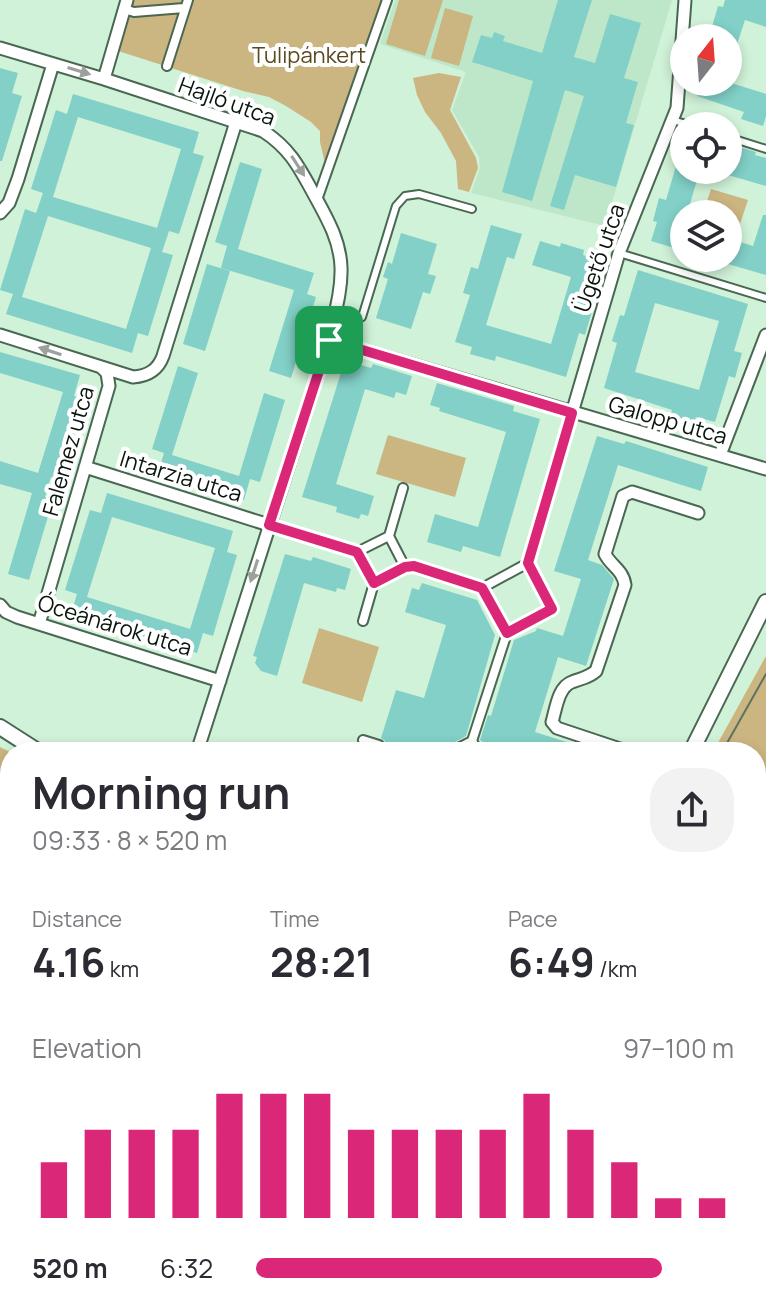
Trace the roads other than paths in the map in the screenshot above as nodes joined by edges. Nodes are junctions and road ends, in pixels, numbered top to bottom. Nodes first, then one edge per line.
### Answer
1 (387, 0) edge
2 (685, 0) edge
3 (186, 4) edge
4 (126, 5) edge
5 (0, 48) edge
6 (53, 64) junction
7 (167, 66) dead end
8 (104, 79) junction
9 (676, 112) edge
10 (236, 122) junction
11 (670, 127) edge
12 (742, 141) edge
13 (766, 149) edge
14 (317, 200) junction
15 (472, 209) dead end
16 (0, 213) edge
17 (619, 253) junction
18 (766, 298) edge
19 (362, 317) dead end
20 (0, 335) edge
21 (766, 335) edge
22 (329, 340) junction
23 (101, 367) junction
24 (572, 413) junction
25 (720, 455) junction
26 (85, 467) junction
27 (766, 469) edge
28 (403, 488) dead end
29 (698, 513) dead end
30 (269, 525) junction
31 (389, 536) junction
32 (357, 552) junction
33 (528, 563) junction
34 (405, 567) junction
35 (374, 583) junction
36 (482, 588) junction
37 (766, 602) edge
38 (0, 605) edge
39 (363, 621) dead end
40 (39, 624) junction
41 (507, 633) junction
42 (220, 681) junction
43 (0, 727) edge
44 (363, 740) dead end
45 (472, 741) edge
46 (23, 742) edge
47 (200, 742) edge
48 (369, 742) edge
49 (599, 742) edge
50 (696, 742) edge

1 - 14 street
2 - 9 street, Ügető utca
3 - 4 street
3 - 7 street
4 - 8 street
5 - 6 street, Hajló utca
6 -> 8 street, Hajló utca
6 - 16 street
8 - 10 street, Hajló utca
10 -> 14 street, Hajló utca
10 - 23 street, Falemez utca
11 - 17 street, Ügető utca
12 - 13 lane
14 - 22 street, Hajló utca
15 - 19 lane
17 - 18 lane
17 - 24 street, Ügető utca
23 -> 20 street
21 - 25 street
22 - 24 street, Galopp utca
22 - 30 street, Hajló utca
23 - 26 street, Falemez utca
24 - 25 street, Galopp utca
24 - 33 street
25 - 27 street, Galopp utca
26 - 30 street, Intarzia utca
26 - 40 street, Falemez utca
28 - 31 street
29 - 49 street
30 - 32 street, Intarzia utca
30 -> 42 street, Hajló utca
31 - 32 street
31 - 34 street
32 - 35 street
33 - 36 street
33 - 41 street
34 - 35 street
34 - 36 street
35 - 39 street
36 - 41 street
37 - 50 street
38 - 40 street, Óceánárok utca
40 - 42 street, Óceánárok utca
41 - 45 street
42 - 47 street, Hajló utca
43 - 46 street
44 - 48 street

